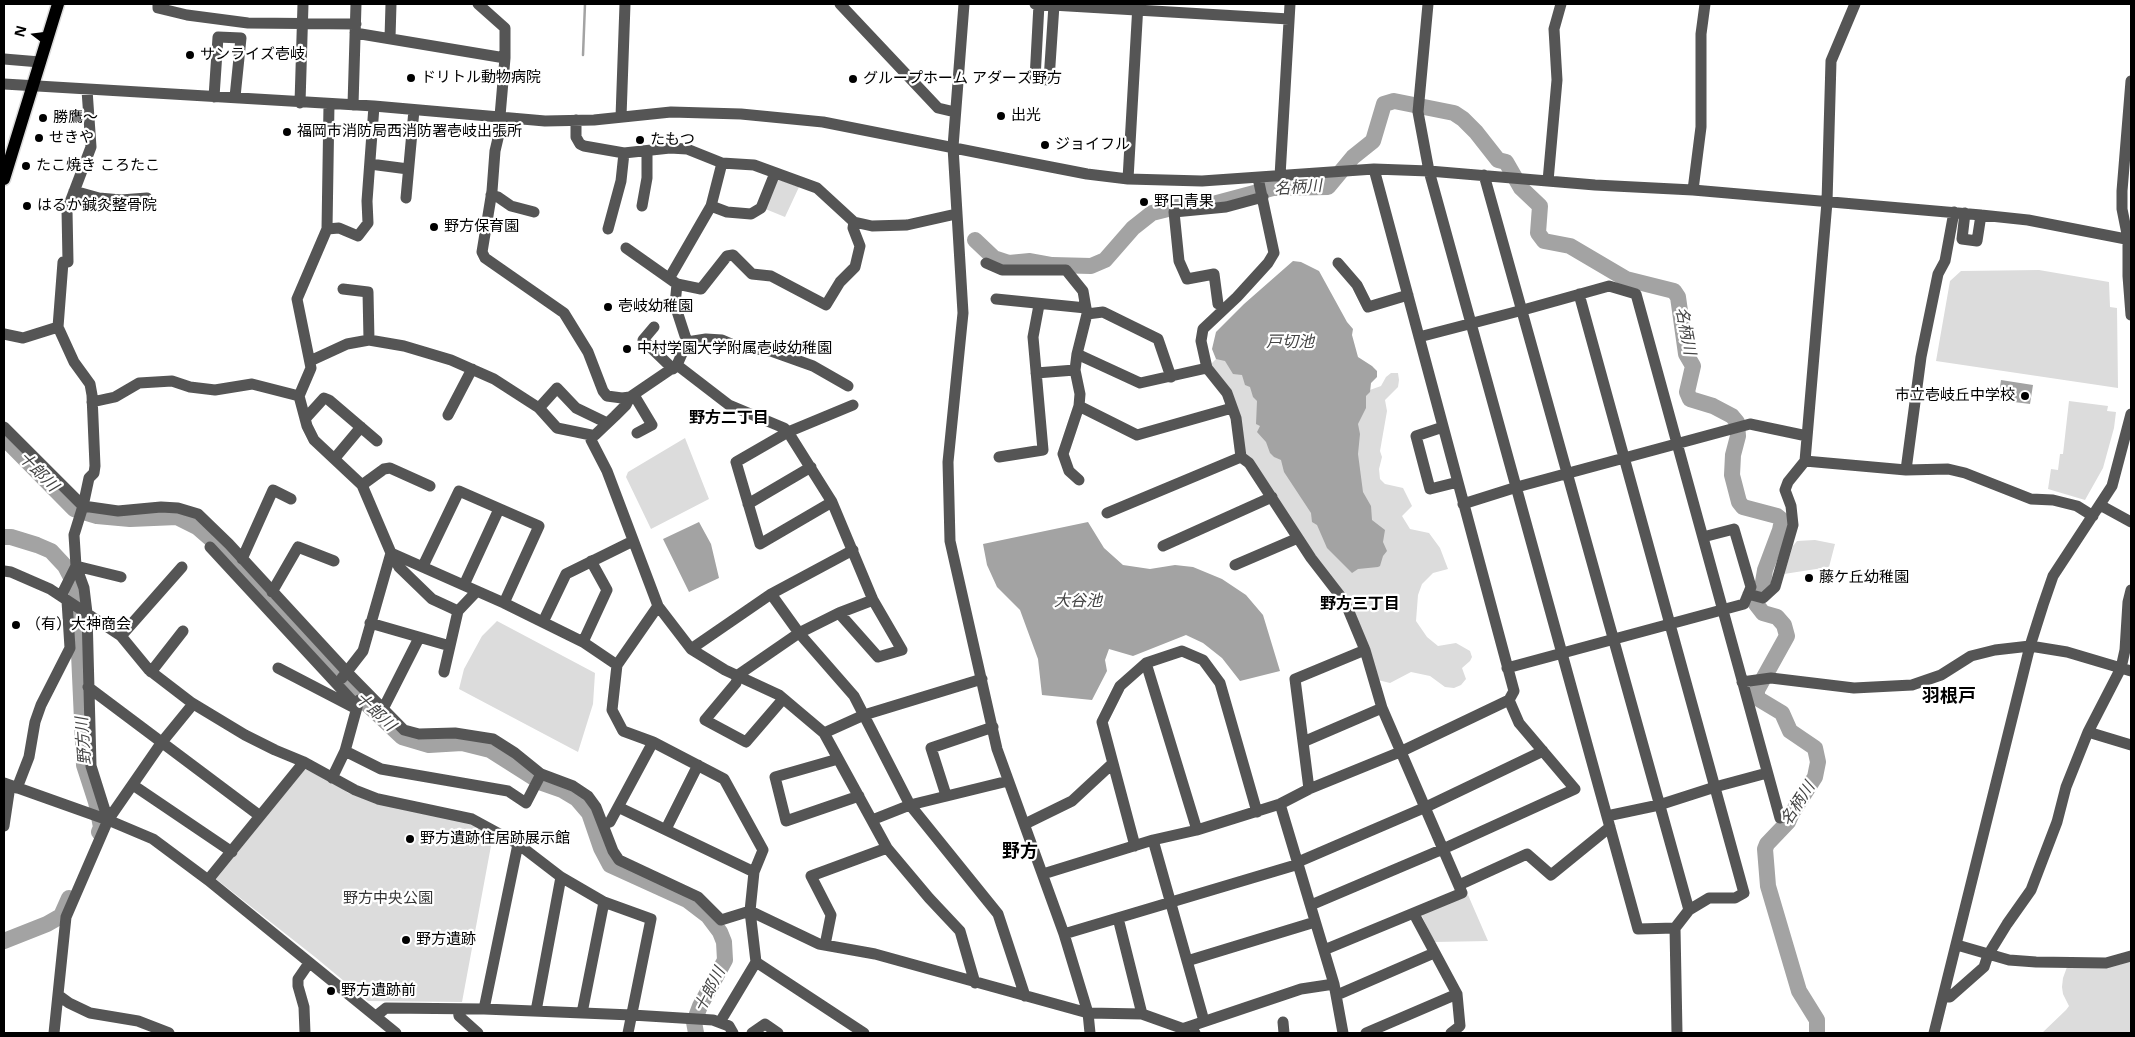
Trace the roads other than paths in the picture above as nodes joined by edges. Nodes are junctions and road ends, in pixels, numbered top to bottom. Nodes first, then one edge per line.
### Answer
1 (58, 4) edge
2 (158, 4) edge
3 (303, 4) edge
4 (356, 4) edge
5 (391, 4) edge
6 (478, 4) edge
7 (625, 4) edge
8 (840, 4) edge
9 (964, 4) edge
10 (1035, 4) edge
11 (1039, 4) edge
12 (1290, 4) edge
13 (1428, 4) edge
14 (1561, 4) edge
15 (1705, 4) edge
16 (1855, 4) edge
17 (1054, 5) edge
18 (1138, 7) edge
19 (188, 9) edge
20 (1289, 19) junction
21 (304, 22) junction
22 (356, 28) junction
23 (390, 38) junction
24 (505, 58) junction
25 (4, 59) edge
26 (40, 62) junction
27 (2131, 81) edge
28 (4, 84) edge
29 (32, 86) junction
30 (87, 90) junction
31 (214, 97) junction
32 (234, 97) junction
33 (300, 102) junction
34 (329, 104) junction
35 (353, 105) junction
36 (374, 106) junction
37 (414, 110) junction
38 (955, 112) junction
39 (621, 116) junction
40 (501, 117) junction
41 (576, 120) junction
42 (953, 147) junction
43 (647, 151) junction
44 (624, 153) junction
45 (722, 163) junction
46 (370, 164) junction
47 (408, 169) junction
48 (1374, 170) junction
49 (1429, 171) junction
50 (775, 173) junction
51 (1484, 175) junction
52 (1280, 176) junction
53 (1128, 179) junction
54 (4, 180) edge
55 (1543, 180) junction
56 (1260, 188) junction
57 (74, 190) junction
58 (1693, 190) junction
59 (491, 195) junction
60 (147, 198) dead end
61 (406, 198) dead end
62 (1827, 202) junction
63 (642, 206) dead end
64 (711, 206) junction
65 (534, 212) dead end
66 (1959, 213) junction
67 (956, 214) junction
68 (1982, 215) junction
69 (854, 222) junction
70 (327, 229) junction
71 (608, 229) dead end
72 (2130, 239) edge
73 (626, 247) dead end
74 (986, 263) dead end
75 (1338, 263) dead end
76 (674, 281) junction
77 (343, 289) dead end
78 (1579, 294) junction
79 (1408, 295) junction
80 (996, 299) dead end
81 (1218, 304) dead end
82 (1040, 305) junction
83 (1523, 310) junction
84 (1086, 311) junction
85 (2131, 315) edge
86 (1471, 323) junction
87 (58, 327) junction
88 (654, 327) dead end
89 (4, 334) edge
90 (1419, 336) junction
91 (369, 340) junction
92 (688, 342) junction
93 (1077, 354) junction
94 (310, 361) junction
95 (675, 367) junction
96 (1207, 368) junction
97 (472, 369) junction
98 (1075, 370) junction
99 (1036, 373) junction
100 (1170, 377) junction
101 (848, 386) dead end
102 (299, 396) junction
103 (632, 396) junction
104 (92, 402) junction
105 (853, 405) dead end
106 (1078, 406) junction
107 (539, 408) junction
108 (1232, 408) junction
109 (2131, 414) edge
110 (448, 415) dead end
111 (305, 419) junction
112 (607, 423) junction
113 (4, 427) edge
114 (361, 427) junction
115 (1443, 428) junction
116 (788, 432) junction
117 (637, 433) dead end
118 (591, 435) junction
119 (1807, 436) junction
120 (377, 441) dead end
121 (1677, 444) junction
122 (999, 457) dead end
123 (1241, 457) junction
124 (335, 458) junction
125 (1624, 458) junction
126 (1805, 461) junction
127 (811, 467) junction
128 (1906, 470) junction
129 (1568, 474) junction
130 (1079, 480) dead end
131 (1458, 482) junction
132 (362, 485) junction
133 (430, 486) dead end
134 (1517, 488) junction
135 (1272, 497) junction
136 (291, 499) dead end
137 (832, 502) junction
138 (748, 504) junction
139 (1463, 504) junction
140 (2100, 505) junction
141 (83, 506) junction
142 (499, 508) junction
143 (1107, 513) dead end
144 (2092, 516) junction
145 (2131, 522) edge
146 (1702, 537) junction
147 (1298, 538) junction
148 (633, 541) junction
149 (1163, 546) dead end
150 (210, 547) dead end
151 (853, 550) junction
152 (391, 553) junction
153 (242, 559) junction
154 (334, 561) dead end
155 (591, 561) junction
156 (1235, 565) dead end
157 (76, 566) junction
158 (182, 566) dead end
159 (423, 566) junction
160 (4, 571) edge
161 (121, 577) dead end
162 (464, 585) junction
163 (2131, 590) edge
164 (476, 591) junction
165 (272, 592) junction
166 (771, 594) junction
167 (1748, 594) junction
168 (66, 600) junction
169 (873, 600) junction
170 (504, 603) junction
171 (658, 606) junction
172 (1722, 609) junction
173 (458, 611) junction
174 (85, 612) junction
175 (839, 613) junction
176 (543, 622) junction
177 (370, 623) junction
178 (1670, 624) junction
179 (183, 631) dead end
180 (799, 633) junction
181 (121, 636) junction
182 (419, 638) junction
183 (1613, 638) junction
184 (583, 642) junction
185 (450, 646) junction
186 (2030, 646) junction
187 (691, 649) junction
188 (1365, 650) junction
189 (1562, 653) junction
190 (1146, 663) junction
191 (617, 665) junction
192 (278, 668) dead end
193 (1507, 668) junction
194 (2126, 669) edge
195 (151, 672) junction
196 (347, 672) junction
197 (444, 672) dead end
198 (738, 675) junction
199 (982, 679) junction
200 (1742, 682) junction
201 (337, 685) junction
202 (88, 687) junction
203 (363, 689) junction
204 (783, 699) junction
205 (1509, 700) junction
206 (193, 704) junction
207 (357, 708) junction
208 (1382, 708) junction
209 (383, 709) junction
210 (864, 715) junction
211 (993, 727) junction
212 (2088, 732) junction
213 (824, 733) junction
214 (162, 742) junction
215 (653, 742) junction
216 (1303, 742) junction
217 (2131, 745) edge
218 (345, 751) junction
219 (1543, 751) junction
220 (1400, 752) junction
221 (838, 759) junction
222 (304, 762) junction
223 (1113, 763) junction
224 (698, 765) junction
225 (541, 774) junction
226 (1767, 774) junction
227 (332, 778) junction
228 (1008, 781) junction
229 (133, 785) junction
230 (10, 786) edge
231 (1715, 787) junction
232 (1309, 789) junction
233 (946, 795) junction
234 (859, 796) junction
235 (910, 804) junction
236 (1280, 804) junction
237 (1659, 805) junction
238 (618, 807) junction
239 (1426, 807) junction
240 (1257, 812) junction
241 (260, 816) junction
242 (1780, 818) dead end
243 (108, 820) junction
244 (872, 820) junction
245 (1609, 822) junction
246 (603, 824) junction
247 (1025, 824) junction
248 (4, 826) edge
249 (666, 830) junction
250 (1197, 830) junction
251 (1154, 840) junction
252 (518, 844) junction
253 (1135, 846) junction
254 (887, 848) junction
255 (1443, 849) junction
256 (232, 852) junction
257 (1298, 863) junction
258 (754, 872) junction
259 (1043, 874) junction
260 (561, 877) junction
261 (208, 880) junction
262 (1459, 885) junction
263 (604, 902) junction
264 (1170, 903) junction
265 (1311, 905) junction
266 (1688, 910) junction
267 (750, 911) junction
268 (1414, 914) junction
269 (1118, 918) junction
270 (1315, 922) junction
271 (1675, 928) junction
272 (1064, 934) junction
273 (825, 945) junction
274 (1957, 946) junction
275 (1324, 950) junction
276 (1434, 953) junction
277 (1988, 955) junction
278 (2131, 956) edge
279 (1187, 961) junction
280 (756, 962) junction
281 (309, 963) junction
282 (975, 983) junction
283 (1336, 990) junction
284 (58, 994) junction
285 (1457, 994) junction
286 (1025, 996) junction
287 (1944, 996) junction
288 (458, 1009) junction
289 (484, 1009) junction
290 (536, 1011) junction
291 (582, 1013) junction
292 (1088, 1013) junction
293 (1142, 1014) junction
294 (632, 1015) junction
295 (376, 1016) junction
296 (1204, 1021) junction
297 (720, 1022) junction
298 (849, 1029) edge
299 (1188, 1032) edge
300 (54, 1033) edge
301 (169, 1033) edge
302 (305, 1033) edge
303 (396, 1033) edge
304 (478, 1033) edge
305 (628, 1033) edge
306 (733, 1033) edge
307 (752, 1033) edge
308 (778, 1033) edge
309 (864, 1033) edge
310 (1090, 1033) edge
311 (1343, 1033) edge
312 (1366, 1033) edge
313 (1451, 1033) edge
314 (1677, 1033) edge
315 (1934, 1033) edge

1 - 26 main road
2 - 19 street
3 - 21 street
4 - 22 street
5 - 23 street
6 - 24 street
7 - 39 street
8 - 38 street
9 - 38 street
10 - 11 street
11 - 17 street
11 - 17 street
12 - 20 street
13 - 49 street
14 - 55 street
15 - 58 street
16 - 62 street
17 - 18 street
18 - 20 street
18 - 53 street
19 - 21 street
20 - 52 street
21 - 22 street
21 - 33 street
22 - 23 street
22 - 35 street
23 - 24 street
24 - 40 street
25 - 26 street
26 - 29 main road
27 - 72 street
28 - 29 street
29 - 30 street
29 - 54 main road
30 - 31 street
30 - 57 street
31 - 32 street
31 - 32 street
32 - 33 street
33 - 34 street
34 - 35 street
34 - 70 street
35 - 36 street
36 - 37 street
36 - 46 street
37 - 40 street
37 - 47 street
38 - 42 street
39 - 41 street
39 - 42 street
40 - 41 street
40 - 59 street
41 - 44 street
42 - 53 street
42 - 67 street
43 - 44 street
43 - 45 street
43 - 63 street
44 - 71 street
45 - 50 street
45 - 64 street
46 - 47 street
46 - 70 street
47 - 61 street
48 - 49 street
48 - 52 street
48 - 79 street
49 - 51 street
49 - 86 street
50 - 64 street
50 - 69 street
51 - 55 street
51 - 83 street
52 - 56 street
53 - 56 street
55 - 58 street
56 - 81 street
56 - 96 street
57 - 60 street
57 - 87 street
58 - 62 street
59 - 65 street
59 - 103 street
62 - 66 street
62 - 119 street
64 - 76 street
66 - 68 street
66 - 68 street
66 - 128 street
67 - 69 street
67 - 199 street
68 - 72 street
69 - 76 street
70 - 94 street
72 - 85 street
73 - 76 street
74 - 84 street
75 - 79 street
76 - 92 street
77 - 91 street
78 - 83 street
78 - 121 street
78 - 125 street
79 - 90 street
80 - 82 street
82 - 84 street
82 - 99 street
83 - 86 street
83 - 129 street
84 - 93 street
84 - 100 street
86 - 90 street
86 - 134 street
87 - 89 street
87 - 104 street
88 - 95 street
90 - 115 street
91 - 94 street
91 - 97 street
92 - 95 street
92 - 101 street
93 - 98 street
93 - 100 street
94 - 102 street
95 - 103 street
95 - 116 street
96 - 100 street
96 - 108 street
97 - 107 street
97 - 110 street
98 - 99 street
98 - 106 street
99 - 122 street
102 - 104 street
102 - 111 street
103 - 112 street
103 - 117 street
104 - 141 street
105 - 116 street
106 - 108 street
106 - 130 street
107 - 112 street
107 - 118 street
108 - 123 street
109 - 140 street
111 - 114 street
111 - 124 street
112 - 118 street
113 - 141 street
114 - 120 street
114 - 124 street
115 - 131 street
115 - 131 street
116 - 127 street
116 - 138 street
118 - 148 street
119 - 121 street
119 - 126 street
121 - 125 street
121 - 146 street
123 - 135 street
123 - 143 street
124 - 132 street
125 - 129 street
125 - 178 street
126 - 128 street
126 - 167 street
127 - 137 street
127 - 138 street
128 - 144 street
129 - 134 street
129 - 183 street
131 - 139 street
132 - 133 street
132 - 152 street
134 - 139 street
134 - 189 street
135 - 147 street
135 - 149 street
136 - 153 street
137 - 138 street
137 - 151 street
139 - 193 street
140 - 144 street
140 - 145 street
141 - 153 street
141 - 157 street
142 - 159 street
142 - 162 street
142 - 170 street
144 - 186 street
146 - 167 street
146 - 172 street
147 - 156 street
147 - 188 street
148 - 155 street
148 - 171 street
150 - 201 street
151 - 166 street
151 - 169 street
152 - 159 street
152 - 173 street
152 - 177 street
153 - 165 street
154 - 165 street
155 - 176 street
155 - 184 street
157 - 161 street
157 - 168 street
157 - 174 street
158 - 181 street
159 - 162 street
160 - 168 street
162 - 164 street
163 - 194 street
164 - 170 street
164 - 173 street
165 - 196 street
166 - 180 street
166 - 187 street
167 - 172 street
168 - 174 street
168 - 230 street
169 - 175 street
169 - 175 street
170 - 176 street
171 - 187 street
171 - 191 street
172 - 178 street
172 - 200 street
173 - 185 street
174 - 181 street
174 - 202 street
175 - 180 street
176 - 184 street
177 - 182 street
177 - 196 street
178 - 183 street
178 - 231 street
179 - 195 street
180 - 198 street
180 - 210 street
181 - 195 street
182 - 185 street
182 - 209 street
183 - 189 street
183 - 237 street
184 - 191 street
185 - 197 street
186 - 194 street
186 - 200 street
186 - 274 street
187 - 198 street
188 - 208 street
188 - 216 street
189 - 193 street
189 - 245 street
190 - 223 street
190 - 240 street
190 - 250 street
191 - 215 street
192 - 207 street
193 - 205 street
194 - 212 street
195 - 206 street
196 - 201 street
196 - 203 street
198 - 204 street
198 - 204 street
199 - 210 street
199 - 211 street
200 - 226 street
201 - 207 street
202 - 214 street
202 - 243 street
203 - 207 street
203 - 209 street
204 - 213 street
205 - 219 street
205 - 220 street
206 - 214 street
206 - 222 street
207 - 218 street
208 - 216 street
208 - 220 street
209 - 225 street
210 - 213 street
210 - 235 street
211 - 228 street
211 - 233 street
212 - 217 street
212 - 277 street
213 - 221 street
214 - 229 street
214 - 241 street
215 - 224 street
215 - 238 street
216 - 232 street
218 - 225 street
218 - 227 street
219 - 239 street
219 - 255 street
220 - 232 street
220 - 239 street
221 - 234 street
221 - 234 street
222 - 227 street
222 - 241 street
223 - 247 street
223 - 253 street
224 - 249 street
224 - 258 street
225 - 246 street
226 - 231 street
226 - 242 street
227 - 252 street
228 - 233 street
228 - 247 street
229 - 243 street
229 - 256 street
230 - 243 street
230 - 248 street
231 - 237 street
231 - 266 street
232 - 236 street
233 - 235 street
234 - 244 street
235 - 244 street
235 - 286 street
236 - 240 street
236 - 257 street
237 - 245 street
237 - 266 street
238 - 246 street
238 - 249 street
239 - 255 street
239 - 257 street
240 - 250 street
241 - 256 street
243 - 261 street
243 - 284 street
244 - 254 street
245 - 262 street
245 - 271 street
246 - 267 street
247 - 259 street
249 - 258 street
250 - 251 street
251 - 253 street
251 - 264 street
252 - 260 street
252 - 289 street
253 - 259 street
254 - 273 street
254 - 282 street
255 - 262 street
255 - 265 street
256 - 261 street
257 - 264 street
257 - 265 street
258 - 267 street
259 - 272 street
260 - 263 street
260 - 290 street
261 - 281 street
262 - 268 street
263 - 291 street
263 - 294 street
264 - 269 street
264 - 279 street
265 - 270 street
266 - 271 street
267 - 273 street
267 - 280 street
268 - 275 street
268 - 276 street
269 - 272 street
269 - 293 street
270 - 275 street
270 - 279 street
271 - 314 street
272 - 292 street
273 - 282 street
274 - 277 street
274 - 287 street
275 - 283 street
276 - 283 street
276 - 285 street
277 - 278 street
277 - 287 street
279 - 296 street
280 - 297 street
280 - 298 street
281 - 295 street
281 - 302 street
282 - 286 street
283 - 296 street
283 - 311 street
284 - 300 street
284 - 301 street
285 - 312 street
285 - 313 street
286 - 292 street
287 - 315 street
288 - 289 street
288 - 295 street
288 - 304 street
289 - 290 street
290 - 291 street
291 - 294 street
292 - 293 street
292 - 310 street
293 - 299 street
294 - 297 street
294 - 305 street
295 - 303 street
296 - 299 street
297 - 306 street
298 - 309 street
307 - 308 street

